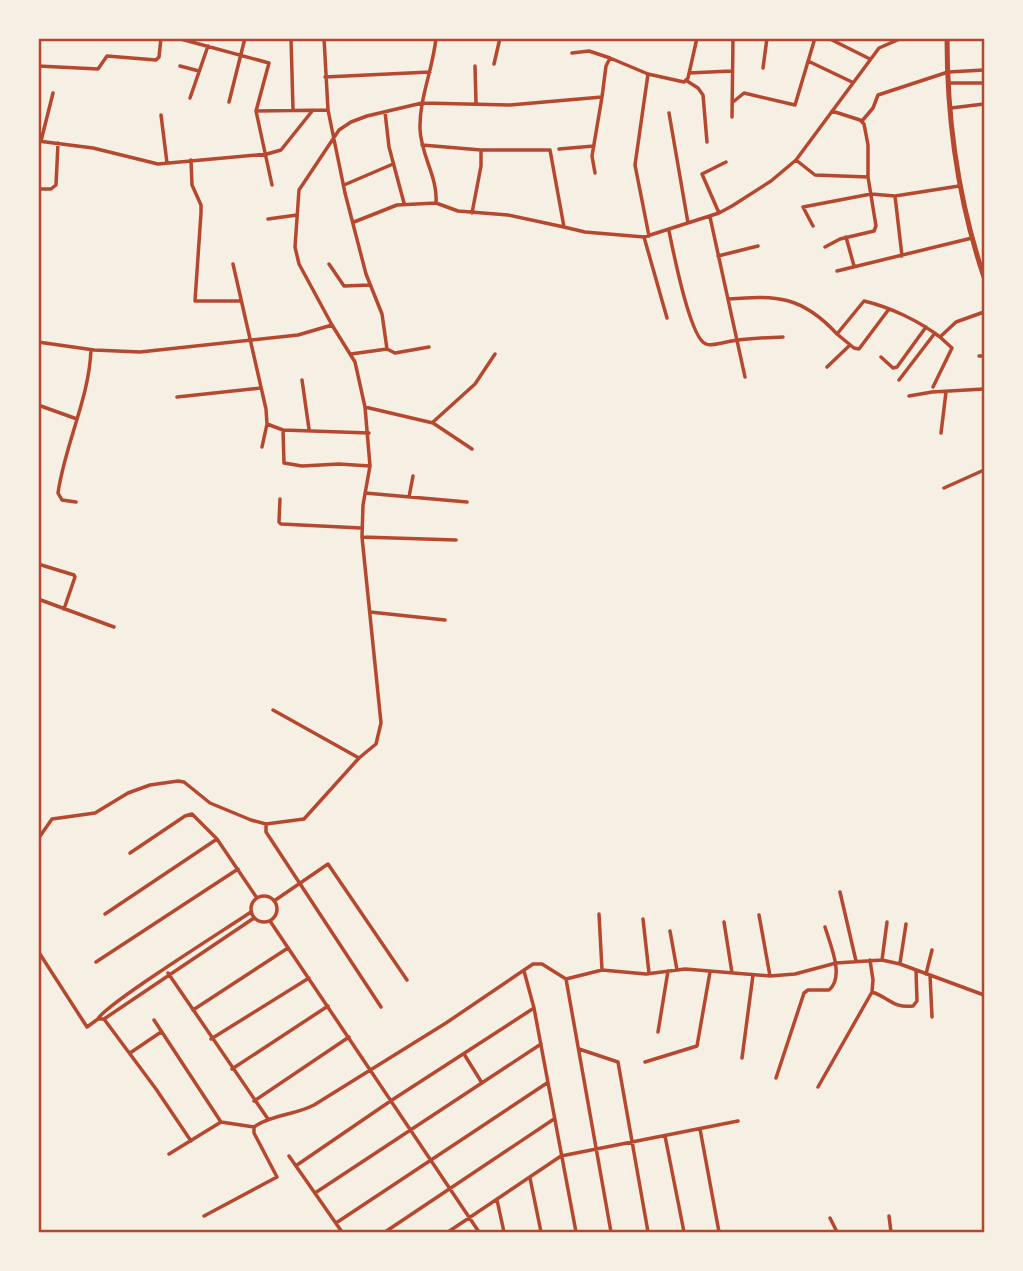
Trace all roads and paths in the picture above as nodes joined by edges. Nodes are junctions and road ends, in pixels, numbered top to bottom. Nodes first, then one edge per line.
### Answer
1 (161, 38) edge
2 (177, 38) edge
3 (245, 38) edge
4 (291, 38) edge
5 (324, 38) edge
6 (436, 38) edge
7 (500, 38) edge
8 (697, 38) edge
9 (733, 38) edge
10 (767, 38) edge
11 (815, 38) edge
12 (828, 38) edge
13 (902, 38) edge
14 (947, 38) edge
15 (208, 46) junction
16 (572, 53) dead end
17 (239, 54) junction
18 (610, 58) junction
19 (870, 59) junction
20 (808, 61) junction
21 (494, 64) dead end
22 (38, 66) edge
23 (180, 66) dead end
24 (475, 66) dead end
25 (763, 68) dead end
26 (985, 70) edge
27 (199, 71) junction
28 (731, 71) junction
29 (430, 72) junction
30 (948, 72) junction
31 (689, 73) junction
32 (648, 74) junction
33 (325, 76) junction
34 (687, 81) junction
35 (852, 82) junction
36 (949, 83) junction
37 (985, 83) edge
38 (53, 93) dead end
39 (602, 97) junction
40 (190, 98) dead end
41 (229, 102) dead end
42 (733, 102) junction
43 (422, 103) junction
44 (476, 103) junction
45 (985, 104) edge
46 (951, 108) junction
47 (293, 109) junction
48 (313, 110) junction
49 (328, 110) junction
50 (256, 111) junction
51 (832, 111) junction
52 (385, 112) junction
53 (669, 113) dead end
54 (160, 115) dead end
55 (732, 117) dead end
56 (862, 121) junction
57 (334, 135) junction
58 (40, 141) edge
59 (707, 142) dead end
60 (58, 143) junction
61 (422, 145) junction
62 (594, 146) junction
63 (559, 149) dead end
64 (481, 150) junction
65 (267, 154) junction
66 (191, 160) junction
67 (796, 160) junction
68 (726, 162) dead end
69 (167, 163) junction
70 (394, 163) junction
71 (595, 173) dead end
72 (868, 177) junction
73 (272, 185) dead end
74 (344, 185) junction
75 (959, 186) junction
76 (38, 190) edge
77 (871, 194) junction
78 (895, 196) junction
79 (404, 203) junction
80 (436, 203) junction
81 (472, 213) junction
82 (719, 213) junction
83 (297, 215) junction
84 (710, 217) junction
85 (268, 219) dead end
86 (354, 222) junction
87 (688, 223) junction
88 (813, 226) dead end
89 (566, 228) junction
90 (669, 231) junction
91 (647, 237) junction
92 (846, 237) junction
93 (972, 239) junction
94 (758, 246) dead end
95 (825, 247) dead end
96 (718, 256) junction
97 (902, 257) junction
98 (233, 264) dead end
99 (329, 264) dead end
100 (854, 266) junction
101 (837, 271) dead end
102 (985, 277) edge
103 (370, 285) junction
104 (728, 299) junction
105 (240, 301) junction
106 (888, 309) junction
107 (985, 312) edge
108 (667, 318) dead end
109 (332, 325) junction
110 (926, 327) junction
111 (935, 333) junction
112 (837, 334) junction
113 (783, 337) dead end
114 (940, 337) junction
115 (251, 338) junction
116 (738, 340) junction
117 (38, 342) edge
118 (850, 345) junction
119 (429, 347) dead end
120 (387, 349) junction
121 (91, 350) junction
122 (351, 354) junction
123 (495, 354) dead end
124 (881, 357) dead end
125 (827, 367) dead end
126 (746, 377) dead end
127 (302, 380) dead end
128 (899, 380) dead end
129 (261, 388) junction
130 (933, 388) junction
131 (985, 389) edge
132 (946, 392) junction
133 (909, 396) dead end
134 (177, 397) dead end
135 (38, 405) edge
136 (365, 407) junction
137 (77, 419) junction
138 (433, 423) junction
139 (267, 424) junction
140 (309, 429) junction
141 (283, 430) junction
142 (369, 433) junction
143 (941, 433) dead end
144 (262, 447) dead end
145 (472, 449) dead end
146 (370, 466) junction
147 (985, 470) edge
148 (413, 476) dead end
149 (944, 488) dead end
150 (365, 493) junction
151 (410, 497) junction
152 (280, 499) dead end
153 (76, 502) dead end
154 (467, 502) dead end
155 (362, 528) junction
156 (362, 537) junction
157 (456, 540) dead end
158 (38, 564) edge
159 (38, 599) edge
160 (64, 609) junction
161 (370, 612) junction
162 (445, 620) dead end
163 (114, 627) dead end
164 (273, 710) dead end
165 (359, 758) junction
166 (266, 824) junction
167 (38, 839) edge
168 (217, 839) junction
169 (130, 853) dead end
170 (239, 869) junction
171 (299, 884) junction
172 (840, 892) dead end
173 (257, 898) junction
174 (274, 901) junction
175 (251, 912) junction
176 (105, 914) dead end
177 (599, 914) dead end
178 (759, 915) dead end
179 (254, 918) junction
180 (643, 919) dead end
181 (270, 920) junction
182 (724, 922) dead end
183 (887, 922) dead end
184 (906, 924) dead end
185 (825, 927) dead end
186 (670, 931) dead end
187 (288, 948) junction
188 (932, 950) dead end
189 (38, 951) edge
190 (870, 960) junction
191 (882, 960) junction
192 (856, 961) junction
193 (96, 962) dead end
194 (836, 963) junction
195 (900, 964) junction
196 (166, 970) junction
197 (602, 970) junction
198 (677, 970) junction
199 (916, 970) junction
200 (524, 971) junction
201 (668, 971) junction
202 (710, 972) junction
203 (732, 973) junction
204 (649, 974) junction
205 (928, 974) junction
206 (169, 975) junction
207 (753, 975) junction
208 (770, 976) junction
209 (309, 978) junction
210 (566, 979) junction
211 (407, 980) dead end
212 (872, 992) junction
213 (985, 995) edge
214 (328, 1006) junction
215 (382, 1007) dead end
216 (534, 1008) junction
217 (193, 1010) junction
218 (932, 1017) dead end
219 (98, 1019) junction
220 (104, 1019) junction
221 (154, 1020) dead end
222 (161, 1032) junction
223 (658, 1032) dead end
224 (349, 1037) junction
225 (212, 1040) junction
226 (541, 1044) junction
227 (578, 1049) junction
228 (130, 1053) junction
229 (464, 1054) junction
230 (742, 1058) dead end
231 (645, 1062) dead end
232 (370, 1068) junction
233 (232, 1069) junction
234 (776, 1078) dead end
235 (482, 1083) junction
236 (547, 1083) junction
237 (818, 1087) dead end
238 (391, 1100) junction
239 (254, 1101) junction
240 (268, 1119) junction
241 (554, 1119) junction
242 (220, 1120) junction
243 (738, 1121) dead end
244 (254, 1127) junction
245 (700, 1129) junction
246 (412, 1130) junction
247 (665, 1136) junction
248 (191, 1141) junction
249 (632, 1142) junction
250 (596, 1149) junction
251 (169, 1154) dead end
252 (289, 1156) dead end
253 (561, 1156) junction
254 (431, 1160) junction
255 (297, 1165) junction
256 (530, 1178) junction
257 (451, 1189) junction
258 (315, 1193) junction
259 (497, 1200) junction
260 (204, 1216) dead end
261 (889, 1216) dead end
262 (470, 1218) junction
263 (830, 1218) dead end
264 (335, 1223) junction
265 (342, 1233) edge
266 (385, 1233) edge
267 (448, 1233) edge
268 (480, 1233) edge
269 (504, 1233) edge
270 (541, 1233) edge
271 (576, 1233) edge
272 (611, 1233) edge
273 (648, 1233) edge
274 (684, 1233) edge
275 (719, 1233) edge
276 (837, 1233) edge
277 (891, 1233) edge

1 - 22 street
2 - 15 street
3 - 17 street
4 - 47 street
5 - 33 street
6 - 29 street
7 - 21 street
8 - 31 street
9 - 28 street
10 - 25 street
11 - 20 street
12 - 19 street
13 - 19 street
14 - 30 main road
15 - 17 street
15 - 27 street
16 - 18 street
17 - 41 street
17 - 50 street
18 - 32 street
18 - 39 street
19 - 35 street
20 - 35 street
20 - 42 street
23 - 27 street
24 - 44 street
26 - 30 street
27 - 40 street
28 - 31 street
28 - 42 street
29 - 33 street
29 - 43 street
30 - 36 main road
30 - 56 street
31 - 34 street
32 - 34 street
32 - 91 street
33 - 49 street
34 - 59 street
35 - 51 street
36 - 37 street
36 - 46 main road
38 - 58 street
39 - 44 street
39 - 62 street
42 - 55 street
43 - 44 street
43 - 52 street
43 - 61 street
45 - 46 street
46 - 75 main road
47 - 48 street
47 - 50 street
48 - 49 street
48 - 65 street
49 - 57 street
50 - 65 street
51 - 56 street
51 - 67 street
52 - 57 street
52 - 70 street
53 - 87 street
54 - 69 street
56 - 72 street
57 - 74 street
57 - 83 street
58 - 60 street
60 - 69 street
60 - 76 street
61 - 64 street
61 - 80 street
62 - 63 street
62 - 71 street
64 - 81 street
64 - 89 street
65 - 66 street
65 - 73 street
66 - 69 street
66 - 105 street
67 - 72 street
67 - 82 street
68 - 82 street
70 - 74 street
70 - 79 street
72 - 77 street
74 - 86 street
75 - 78 street
75 - 93 main road
77 - 78 street
77 - 88 street
77 - 92 street
78 - 97 street
79 - 80 street
79 - 86 street
80 - 81 street
81 - 89 street
82 - 84 street
83 - 85 street
83 - 109 street
84 - 87 street
84 - 96 street
86 - 103 street
87 - 90 street
89 - 91 street
90 - 91 street
90 - 116 street
91 - 108 street
92 - 95 street
92 - 100 street
93 - 97 street
93 - 102 main road
94 - 96 street
96 - 104 street
97 - 100 street
98 - 105 street
99 - 103 street
100 - 101 street
103 - 120 street
104 - 112 street
104 - 116 street
105 - 115 street
106 - 110 street
106 - 112 street
106 - 118 street
107 - 114 street
109 - 115 street
109 - 122 street
110 - 111 street
110 - 124 street
111 - 114 street
111 - 128 street
112 - 118 street
113 - 116 street
114 - 130 street
115 - 121 street
115 - 129 street
116 - 126 street
117 - 121 street
118 - 125 street
119 - 120 street
120 - 122 street
121 - 137 street
122 - 136 street
123 - 138 street
127 - 140 street
129 - 134 street
129 - 139 street
130 - 132 street
130 - 133 street
131 - 132 street
132 - 143 street
135 - 137 street
136 - 138 street
136 - 142 street
137 - 153 street
138 - 145 street
139 - 141 street
139 - 144 street
140 - 141 street
140 - 142 street
141 - 146 street
142 - 146 street
146 - 150 street
147 - 149 street
148 - 151 street
150 - 151 street
150 - 155 street
151 - 154 street
152 - 155 street
155 - 156 street
156 - 157 street
156 - 161 street
158 - 160 street
159 - 160 street
160 - 163 street
161 - 162 street
161 - 165 street
164 - 165 street
165 - 166 street
166 - 167 street
166 - 171 street
168 - 169 street
168 - 170 street
168 - 176 street
170 - 173 street
170 - 193 street
171 - 174 street
171 - 211 street
171 - 215 street
172 - 192 street
173 - 174 street
173 - 175 street
174 - 181 street
175 - 179 street
175 - 196 street
177 - 197 street
178 - 208 street
179 - 181 street
179 - 206 street
180 - 204 street
181 - 187 street
182 - 203 street
183 - 191 street
184 - 195 street
185 - 194 street
186 - 198 street
187 - 209 street
187 - 217 street
188 - 205 street
189 - 219 street
190 - 191 street
190 - 192 street
190 - 212 street
191 - 195 street
192 - 194 street
194 - 208 street
194 - 234 street
195 - 199 street
196 - 206 street
196 - 219 street
197 - 204 street
197 - 210 street
198 - 201 street
198 - 202 street
199 - 205 street
199 - 212 street
200 - 210 street
200 - 216 street
200 - 232 street
201 - 204 street
201 - 223 street
202 - 203 street
202 - 231 street
203 - 207 street
205 - 213 street
205 - 218 street
206 - 217 street
206 - 220 street
207 - 208 street
207 - 230 street
209 - 214 street
209 - 225 street
210 - 227 street
212 - 237 street
214 - 224 street
214 - 233 street
216 - 226 street
216 - 229 street
217 - 225 street
219 - 220 street
220 - 228 street
221 - 222 street
222 - 228 street
222 - 242 street
224 - 232 street
224 - 239 street
225 - 233 street
226 - 235 street
226 - 236 street
227 - 249 street
227 - 250 street
228 - 248 street
229 - 235 street
229 - 238 street
232 - 238 street
232 - 240 street
233 - 239 street
235 - 246 street
236 - 241 street
236 - 254 street
238 - 246 street
238 - 255 street
239 - 240 street
240 - 244 street
241 - 253 street
241 - 257 street
242 - 244 street
242 - 248 street
243 - 245 street
244 - 260 street
245 - 247 street
245 - 275 street
246 - 254 street
246 - 258 street
247 - 249 street
247 - 274 street
248 - 251 street
249 - 250 street
249 - 273 street
250 - 253 street
250 - 272 street
252 - 255 street
253 - 256 street
253 - 271 street
254 - 257 street
254 - 264 street
255 - 258 street
256 - 259 street
256 - 270 street
257 - 262 street
257 - 266 street
258 - 264 street
259 - 262 street
259 - 269 street
261 - 277 street
262 - 267 street
262 - 268 street
263 - 276 street
264 - 265 street

